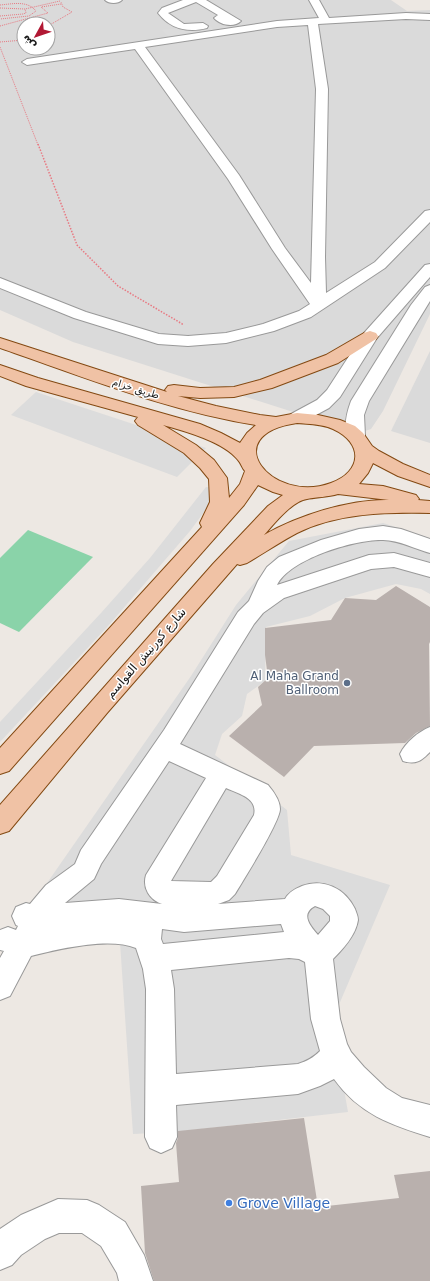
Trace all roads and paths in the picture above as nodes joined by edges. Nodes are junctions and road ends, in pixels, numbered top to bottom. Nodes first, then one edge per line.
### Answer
1 (110, 0) edge
2 (117, 0) edge
3 (192, 0) edge
4 (199, 0) edge
5 (314, 0) edge
6 (60, 1) edge
7 (61, 4) junction
8 (0, 5) edge
9 (32, 6) junction
10 (0, 8) edge
11 (25, 9) junction
12 (17, 15) joint
13 (0, 16) edge
14 (26, 16) edge
15 (38, 16) edge
16 (430, 17) edge
17 (16, 18) edge
18 (0, 19) edge
19 (56, 21) edge
20 (326, 21) junction
21 (16, 22) edge
22 (313, 22) junction
23 (0, 26) edge
24 (16, 41) edge
25 (0, 42) edge
26 (138, 45) junction
27 (0, 47) edge
28 (74, 56) dead end
29 (430, 214) edge
30 (318, 257) junction
31 (285, 258) junction
32 (430, 268) edge
33 (0, 283) edge
34 (430, 290) edge
35 (319, 305) junction
36 (370, 336) junction
37 (209, 339) junction
38 (0, 343) edge
39 (0, 370) edge
40 (118, 383) junction
41 (115, 405) junction
42 (297, 418) junction
43 (276, 422) junction
44 (360, 443) junction
45 (250, 464) junction
46 (430, 481) edge
47 (339, 488) junction
48 (303, 492) junction
49 (430, 506) edge
50 (203, 538) junction
51 (430, 546) edge
52 (220, 569) junction
53 (430, 570) edge
54 (258, 606) junction
55 (51, 706) junction
56 (430, 737) edge
57 (164, 748) junction
58 (0, 750) edge
59 (412, 754) dead end
60 (0, 764) edge
61 (221, 775) junction
62 (0, 823) edge
63 (293, 911) junction
64 (29, 916) junction
65 (151, 937) junction
66 (10, 947) edge
67 (319, 954) junction
68 (0, 986) edge
69 (336, 1054) junction
70 (160, 1091) junction
71 (430, 1121) edge
72 (161, 1138) dead end
73 (0, 1253) edge
74 (136, 1281) edge

1 - 2 street
3 - 4 street
5 - 20 street
6 - 7 path
6 - 9 path
7 - 15 path
7 - 19 path
8 - 9 path
9 - 11 path
9 - 14 path
10 - 11 path
11 - 12 path
12 - 13 path
16 - 20 street
17 - 18 path
20 - 22 street
21 - 23 path
22 - 26 street
22 - 30 street
24 - 25 path
26 - 28 street
26 - 31 street
27 - 37 path
29 - 35 street
30 - 31 street
30 - 35 street
31 - 35 street
32 - 36 street
33 - 37 street
34 - 44 street
35 - 37 street
36 - 40 main road
36 - 42 street
38 - 40 main road, طريق خزام
39 - 41 main road, طريق خزام
40 - 43 main road, طريق خزام
41 - 45 main road, طريق خزام
41 - 50 main road
42 - 43 main road
42 - 44 main road
43 - 45 main road
44 - 46 main road
44 - 47 main road
45 - 48 main road
45 - 50 main road
47 - 48 main road
47 - 49 main road
48 - 52 main road, شارع كورنيش القواسم
49 - 52 main road
50 - 55 main road
51 - 54 street
52 - 62 main road, شارع كورنيش القواسم
53 - 54 street
54 - 57 street
55 - 58 street
55 - 60 main road
56 - 59 street
57 - 61 street
57 - 64 street
61 - 61 street
63 - 65 street
63 - 67 street
63 - 67 street
64 - 65 street
64 - 66 street
65 - 66 street
65 - 67 street
65 - 70 street
66 - 68 street
67 - 69 street
69 - 70 street
69 - 71 street
70 - 72 street
73 - 74 street

